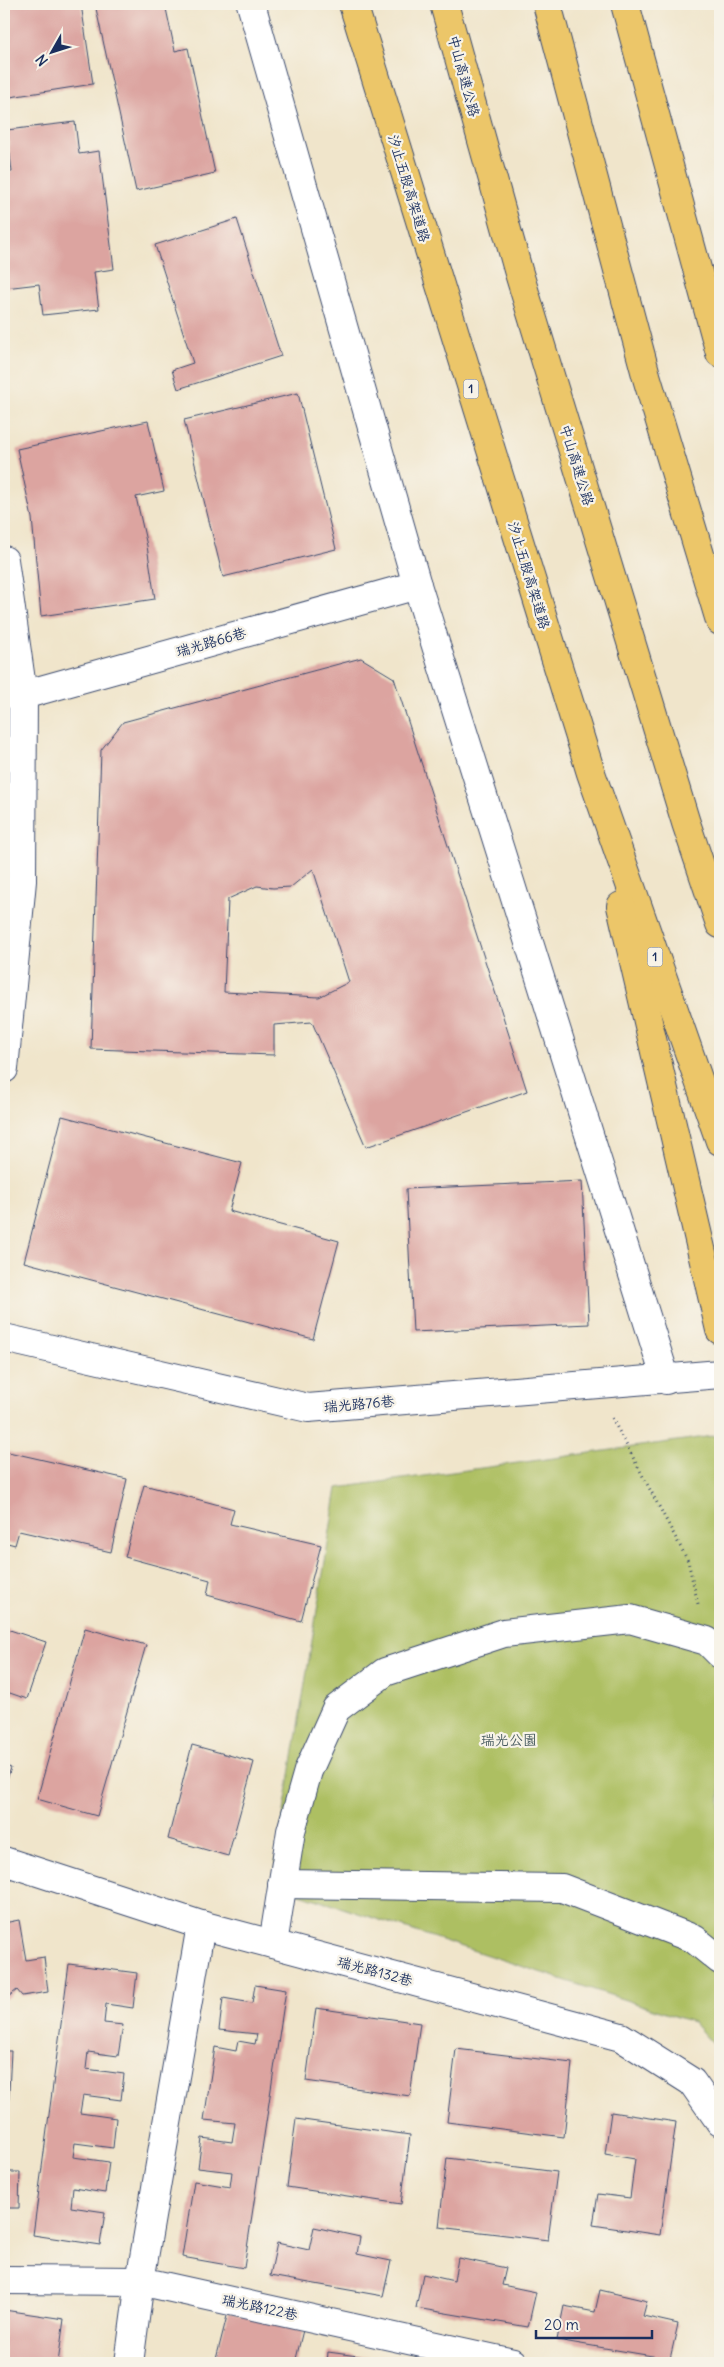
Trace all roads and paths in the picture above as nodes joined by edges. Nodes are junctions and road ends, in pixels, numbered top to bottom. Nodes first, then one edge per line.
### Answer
1 (250, 4) edge
2 (353, 4) edge
3 (444, 4) edge
4 (547, 4) edge
5 (625, 4) edge
6 (720, 353) edge
7 (4, 560) edge
8 (417, 585) junction
9 (720, 621) edge
10 (13, 694) edge
11 (591, 773) junction
12 (720, 924) edge
13 (4, 1069) edge
14 (720, 1141) edge
15 (720, 1330) edge
16 (4, 1338) edge
17 (720, 1374) edge
18 (666, 1380) junction
19 (595, 1386) junction
20 (714, 1647) edge
21 (4, 1861) edge
22 (282, 1884) junction
23 (201, 1925) junction
24 (273, 1944) junction
25 (720, 1960) edge
26 (720, 2122) edge
27 (4, 2280) edge
28 (140, 2281) junction
29 (129, 2363) edge
30 (513, 2363) edge

1 - 8 street
2 - 11 highway, 汐止五股高架道路 / 1
3 - 12 highway, 中山高速公路
4 - 9 highway
5 - 6 highway
7 - 10 street
8 - 10 street, 瑞光路66巷
8 - 18 street
10 - 13 street
11 - 14 highway, 汐止五股高架道路 / 1
11 - 15 highway
16 - 19 street, 瑞光路76巷
17 - 18 street, 瑞光路76巷
18 - 19 street, 瑞光路76巷
19 - 20 path
20 - 22 street
21 - 23 street, 瑞光路132巷
22 - 24 street
22 - 25 street
23 - 24 street, 瑞光路132巷
23 - 28 street
24 - 26 street, 瑞光路132巷
27 - 28 street, 瑞光路122巷
28 - 29 street
28 - 30 street, 瑞光路122巷

